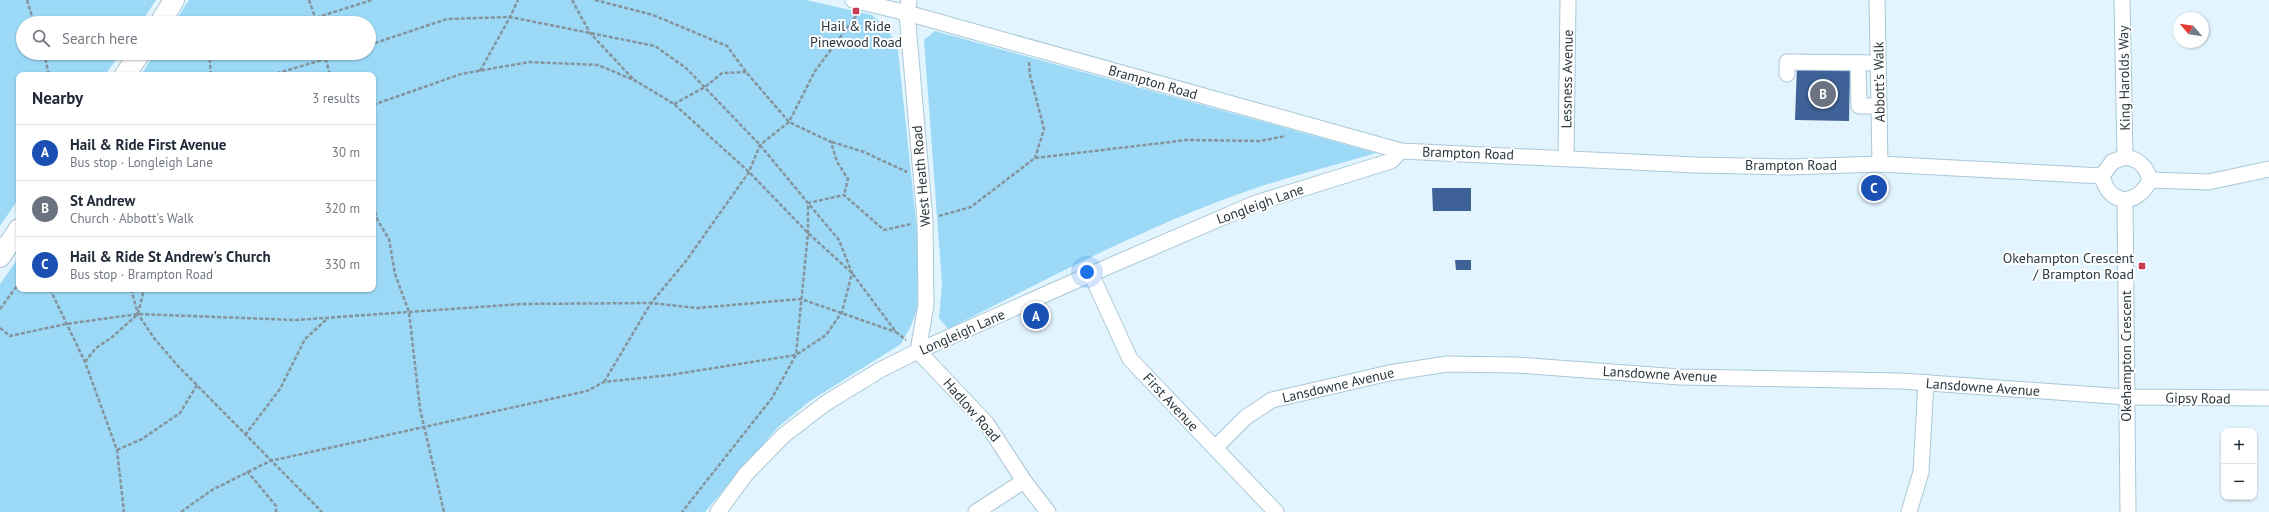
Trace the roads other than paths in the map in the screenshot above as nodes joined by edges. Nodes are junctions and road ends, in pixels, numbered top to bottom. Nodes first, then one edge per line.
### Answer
1 (174, 0) edge
2 (1568, 0) edge
3 (1877, 0) edge
4 (2122, 0) edge
5 (859, 2) edge
6 (908, 7) edge
7 (164, 16) edge
8 (135, 60) edge
9 (1878, 62) junction
10 (1858, 63) junction
11 (127, 72) edge
12 (1787, 74) dead end
13 (1879, 106) junction
14 (1400, 151) junction
15 (2125, 157) junction
16 (1566, 158) junction
17 (1880, 164) junction
18 (2269, 169) edge
19 (2102, 176) junction
20 (2150, 180) junction
21 (2125, 200) junction
22 (16, 233) edge
23 (0, 257) edge
24 (1091, 274) junction
25 (918, 351) junction
26 (1926, 382) junction
27 (2126, 397) junction
28 (2269, 398) edge
29 (1215, 448) junction
30 (1024, 481) junction
31 (718, 512) edge
32 (976, 512) edge
33 (1048, 512) edge
34 (1276, 512) edge
35 (1909, 512) edge
36 (2128, 512) edge

1 - 7 main road
2 - 16 street, Lessness Avenue
3 - 9 street, Abbott's Walk
4 - 15 street, King Harolds Way
5 - 6 street, Brampton Road
6 - 14 street, Brampton Road
6 - 25 street, West Heath Road
8 - 11 main road
9 - 10 street
9 - 13 street, Abbott's Walk
10 - 12 street
10 - 13 street
13 - 17 street, Abbott's Walk
14 - 16 street, Brampton Road
14 - 24 street, Longleigh Lane
15 - 19 street
15 - 20 street
16 - 17 street, Brampton Road
17 - 19 street, Brampton Road
18 - 20 street
19 - 21 street
20 - 21 street
21 - 27 street, Okehampton Crescent
22 - 23 main road
24 - 25 street, Longleigh Lane
24 - 29 street, First Avenue
25 - 30 street, Hadlow Road
25 - 31 street, Longleigh Lane
26 - 27 street, Lansdowne Avenue
26 - 29 street, Lansdowne Avenue
26 - 35 street
27 - 28 street, Gipsy Road
27 - 36 street, Okehampton Crescent
29 - 34 street, First Avenue
30 - 32 street
30 - 33 street, Hadlow Road

